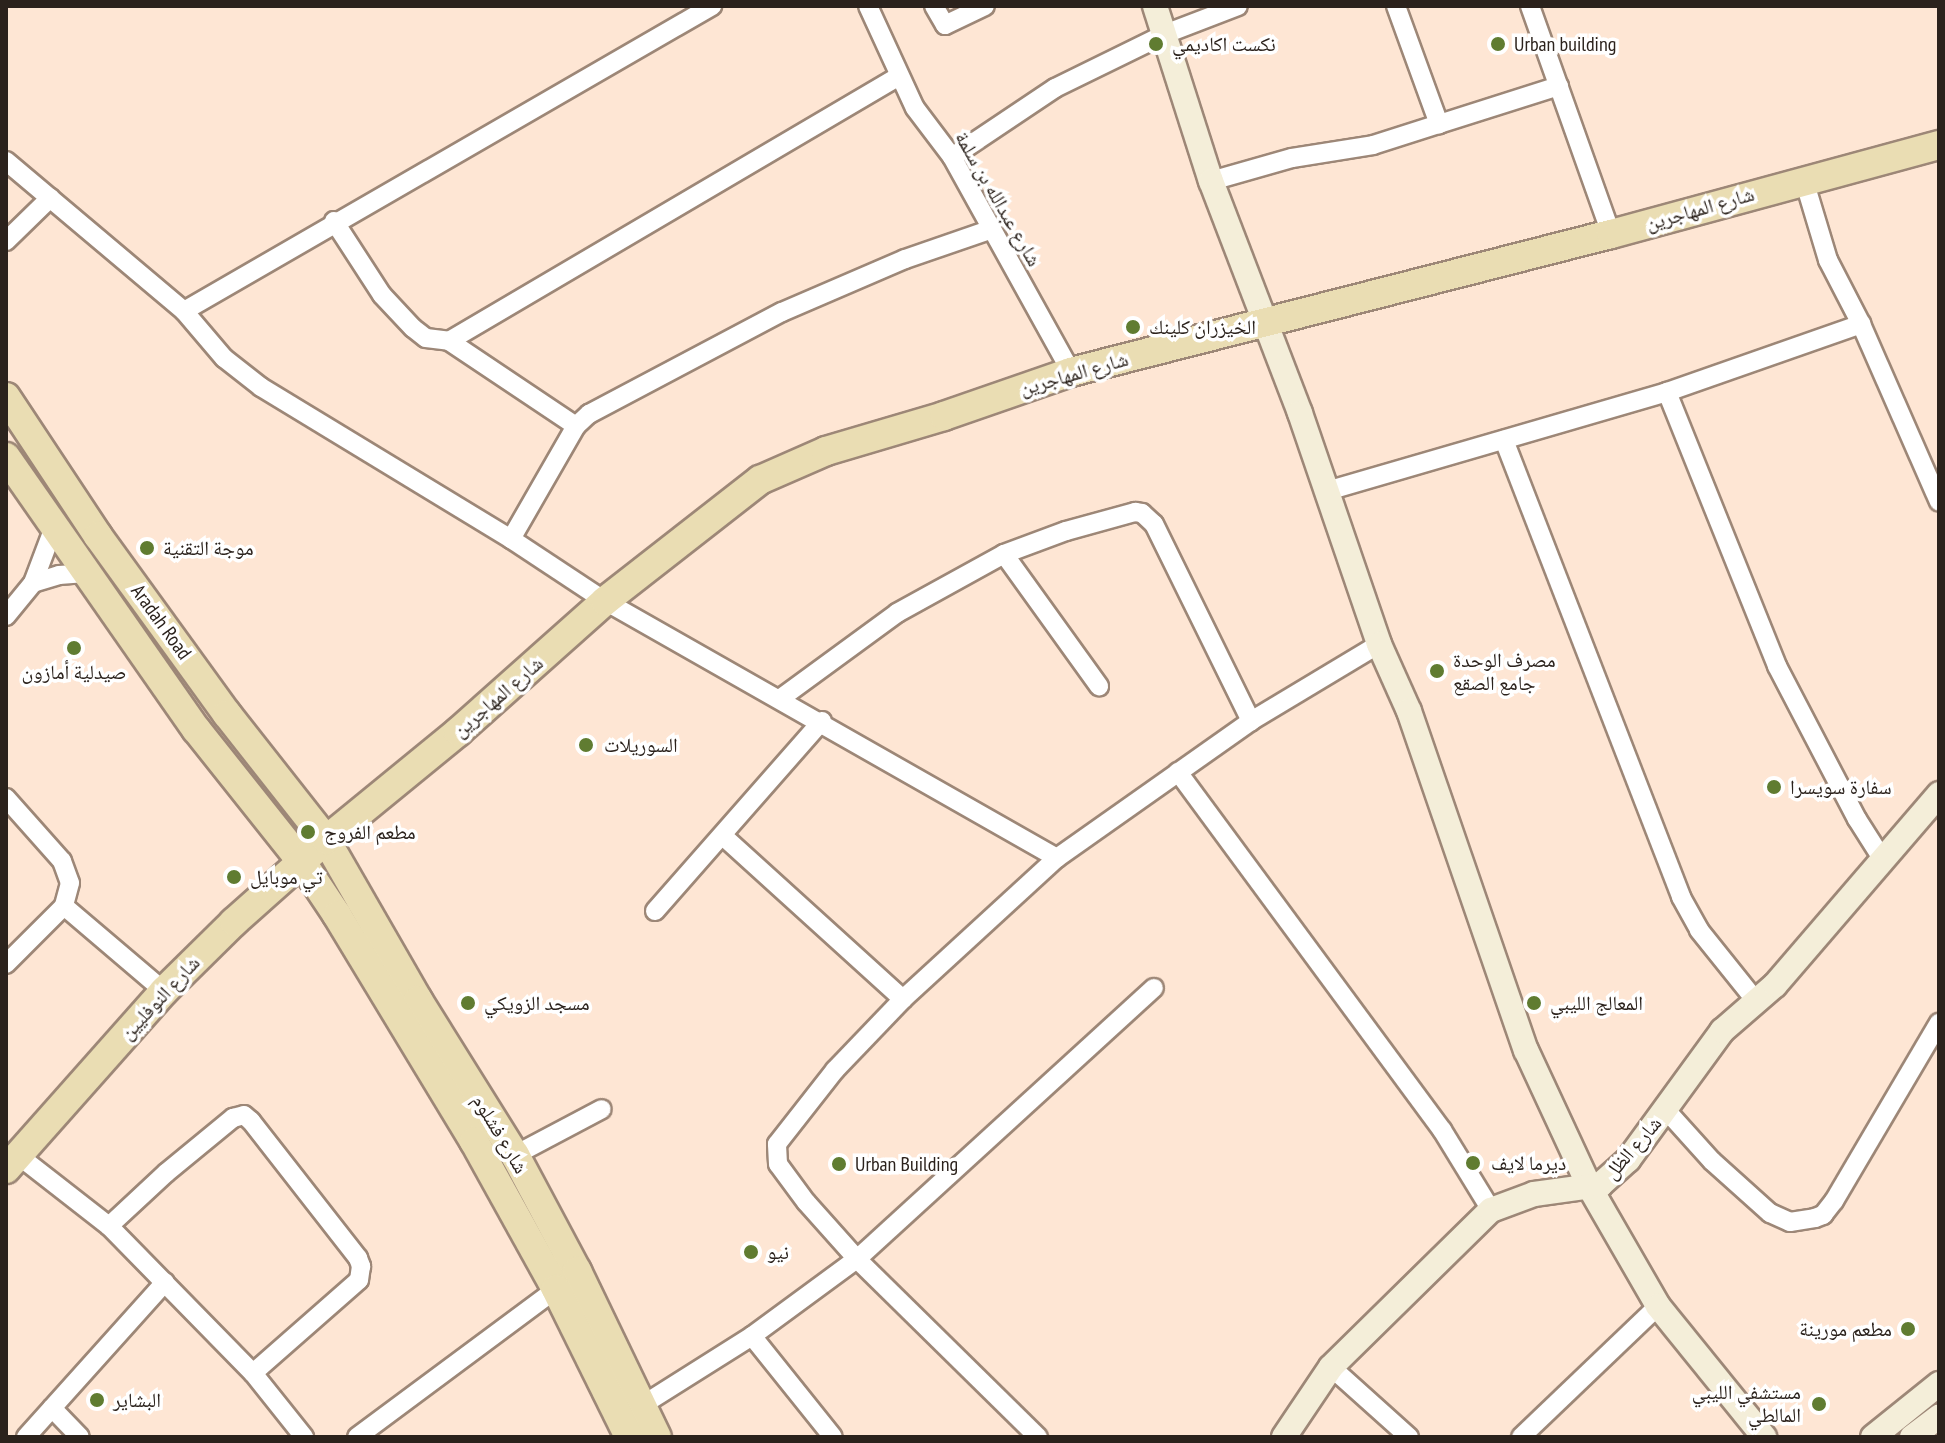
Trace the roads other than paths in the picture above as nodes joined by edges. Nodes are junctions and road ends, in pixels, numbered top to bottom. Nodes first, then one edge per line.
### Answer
1 (712, 6) edge
2 (868, 6) edge
3 (934, 6) edge
4 (985, 6) edge
5 (1155, 6) edge
6 (1238, 6) edge
7 (1396, 6) edge
8 (1530, 6) edge
9 (1165, 34) junction
10 (899, 76) junction
11 (1559, 86) junction
12 (1439, 124) junction
13 (1939, 145) edge
14 (952, 157) junction
15 (6, 161) edge
16 (1804, 180) junction
17 (1211, 181) junction
18 (50, 198) junction
19 (334, 221) junction
20 (992, 229) junction
21 (1611, 234) junction
22 (6, 241) edge
23 (184, 311) junction
24 (1264, 324) junction
25 (1861, 324) junction
26 (449, 341) junction
27 (1071, 372) junction
28 (1667, 392) junction
29 (6, 397) edge
30 (576, 426) junction
31 (1504, 440) junction
32 (6, 457) edge
33 (1327, 491) junction
34 (1939, 502) edge
35 (54, 527) junction
36 (511, 539) junction
37 (1004, 554) junction
38 (86, 573) junction
39 (33, 583) junction
40 (605, 601) junction
41 (6, 616) edge
42 (1379, 644) junction
43 (1099, 686) dead end
44 (781, 698) junction
45 (822, 721) junction
46 (1251, 721) junction
47 (1178, 772) junction
48 (1939, 794) edge
49 (6, 798) edge
50 (723, 836) junction
51 (326, 840) junction
52 (1057, 858) junction
53 (1883, 860) junction
54 (301, 861) junction
55 (64, 906) junction
56 (655, 911) dead end
57 (6, 964) edge
58 (1154, 988) dead end
59 (164, 991) junction
60 (903, 999) junction
61 (1755, 1000) junction
62 (408, 1004) junction
63 (1939, 1023) edge
64 (602, 1109) dead end
65 (1666, 1110) junction
66 (515, 1155) junction
67 (12, 1162) edge
68 (1590, 1188) junction
69 (1491, 1210) junction
70 (109, 1226) junction
71 (857, 1259) junction
72 (165, 1282) junction
73 (556, 1289) junction
74 (1658, 1306) junction
75 (752, 1336) junction
76 (1331, 1367) junction
77 (253, 1373) junction
78 (1939, 1384) edge
79 (641, 1406) junction
80 (52, 1408) junction
81 (1939, 1417) edge
82 (26, 1437) edge
83 (80, 1437) edge
84 (304, 1437) edge
85 (357, 1437) edge
86 (629, 1437) edge
87 (657, 1437) edge
88 (833, 1437) edge
89 (1038, 1437) edge
90 (1284, 1437) edge
91 (1409, 1437) edge
92 (1521, 1437) edge
93 (1764, 1437) edge
94 (1873, 1437) edge
95 (1912, 1437) edge

1 - 19 street
2 - 10 street, شارع عبدالله بن سلمة
3 - 4 street
5 - 9 main road
6 - 9 street
7 - 12 street
8 - 11 street
9 - 14 street
9 - 17 main road
10 - 14 street, شارع عبدالله بن سلمة
10 - 26 street
11 - 12 street
11 - 21 street
12 - 17 street
13 - 16 main road, شارع المهاجرين
14 - 20 street, شارع عبدالله بن سلمة
15 - 18 street
16 - 21 main road, شارع المهاجرين
16 - 25 street
17 - 24 main road
18 - 22 street
18 - 23 street
19 - 23 street
19 - 26 street
20 - 27 street, شارع عبدالله بن سلمة
20 - 30 street
21 - 24 main road, شارع المهاجرين
23 - 36 street
24 - 27 main road, شارع المهاجرين
24 - 33 main road
25 - 28 street
25 - 34 street
26 - 30 street
27 - 40 main road, شارع المهاجرين
28 - 31 street
28 - 53 street
29 - 51 main road, Aradah Road
30 - 36 street
31 - 33 street
31 - 61 street
32 - 35 main road, Aradah Road
33 - 42 main road
35 - 38 main road, Aradah Road
35 - 39 street
36 - 40 street
37 - 43 street
37 - 44 street
37 - 46 street
38 - 39 street
38 - 54 main road, Aradah Road
39 - 41 street
40 - 44 street
40 - 51 main road, شارع المهاجرين
42 - 46 street
42 - 68 main road
44 - 45 street
45 - 50 street
45 - 52 street
46 - 47 street
47 - 52 street
47 - 69 street
48 - 53 main road, شارع الظل
49 - 55 street
50 - 56 street
50 - 60 street
51 - 54 main road, شارع النوفليين
51 - 62 main road, شارع فشلوم
52 - 60 street
53 - 61 main road, شارع الظل
54 - 59 main road, شارع النوفليين
54 - 62 main road, شارع فشلوم
55 - 57 street
55 - 59 street
58 - 71 street
59 - 67 main road, شارع النوفليين
60 - 71 street
61 - 65 main road, شارع الظل
62 - 66 main road, شارع فشلوم
62 - 73 main road, شارع فشلوم
63 - 65 street
64 - 66 street
65 - 68 main road, شارع الظل
66 - 79 main road, شارع فشلوم
67 - 70 street
68 - 69 main road, شارع الظل
68 - 74 main road
69 - 76 main road, شارع الظل
70 - 72 street
70 - 77 street
71 - 75 street
71 - 89 street
72 - 77 street
72 - 80 street
73 - 85 street
73 - 86 main road, شارع فشلوم
74 - 92 street
74 - 93 main road
75 - 79 street
75 - 88 street
76 - 90 main road, شارع الظل
76 - 91 street
77 - 84 street
78 - 94 main road
79 - 87 main road, شارع فشلوم
80 - 82 street
80 - 83 street
81 - 95 main road

